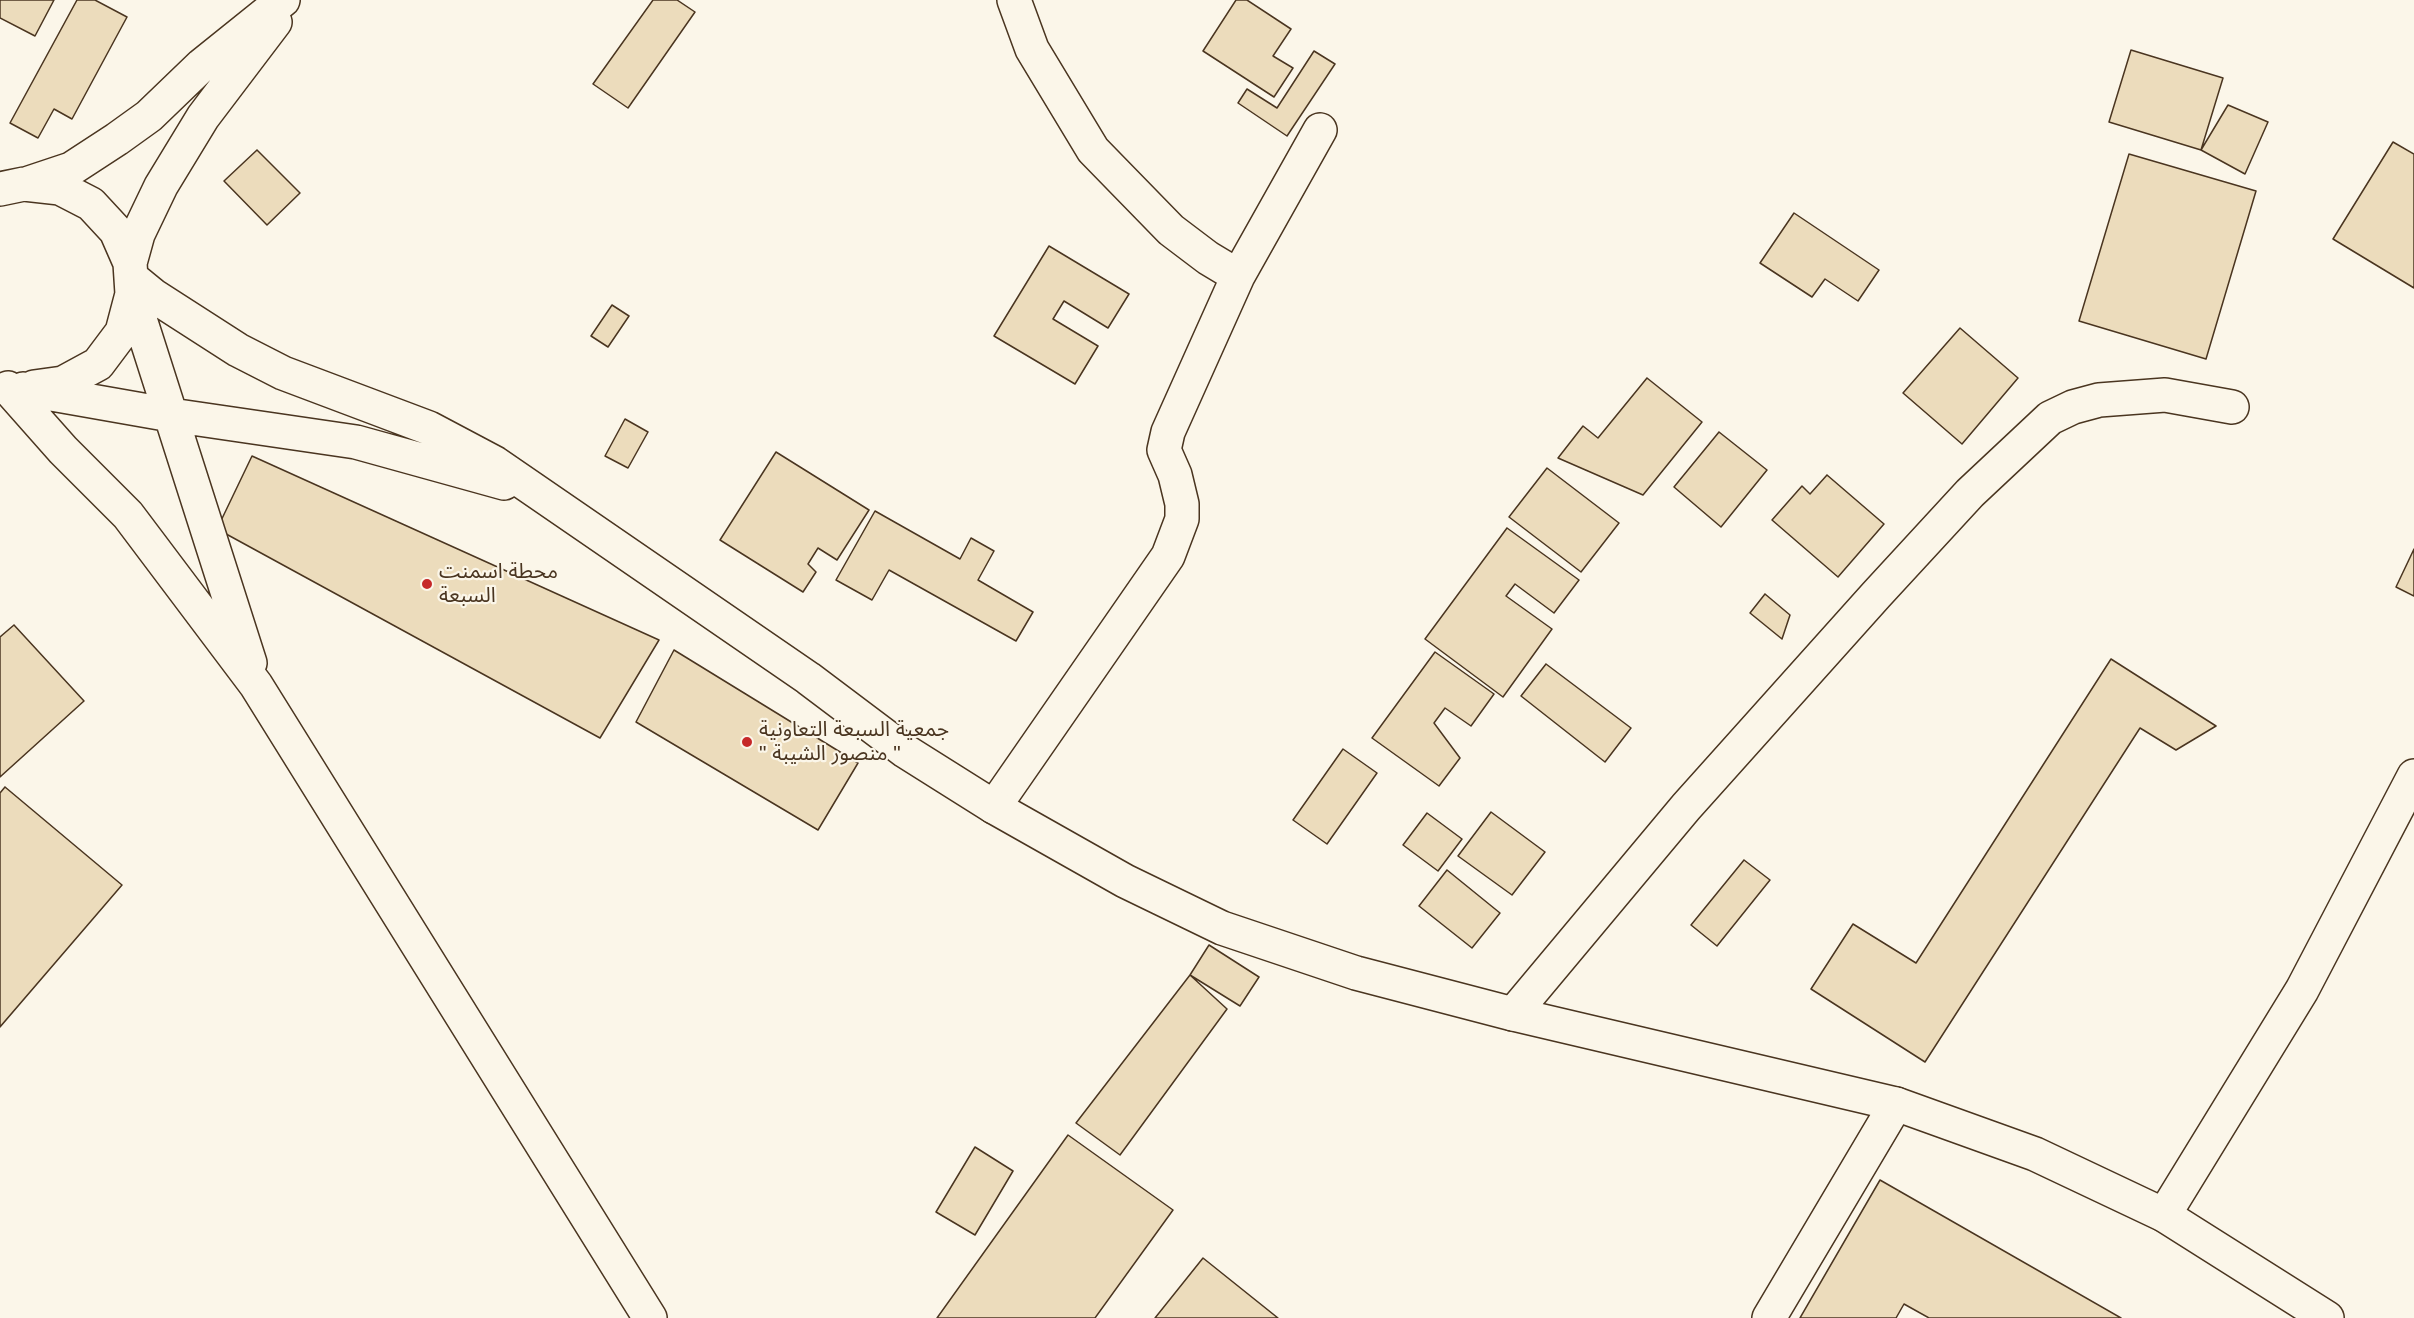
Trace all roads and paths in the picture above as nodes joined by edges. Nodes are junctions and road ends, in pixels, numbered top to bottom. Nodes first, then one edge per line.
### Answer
1 (283, 0) edge
2 (291, 0) edge
3 (1014, 0) edge
4 (1320, 130) dead end
5 (9, 186) edge
6 (1238, 276) junction
7 (131, 278) junction
8 (11, 387) edge
9 (2232, 407) dead end
10 (171, 415) junction
11 (542, 494) junction
12 (256, 685) junction
13 (2414, 776) edge
14 (994, 807) junction
15 (1513, 1014) junction
16 (1896, 1104) junction
17 (2164, 1215) junction
18 (650, 1318) edge
19 (1769, 1318) edge
20 (2327, 1318) edge

1 - 5 street
2 - 7 street
3 - 6 street
4 - 6 street
5 - 7 street
6 - 14 street
7 - 8 street
7 - 10 street
7 - 11 street
8 - 10 street
8 - 12 street
9 - 15 street
10 - 11 street
10 - 12 street
11 - 14 street
12 - 18 street
13 - 17 street
14 - 15 street
15 - 16 street
16 - 17 street
16 - 19 street
17 - 20 street

